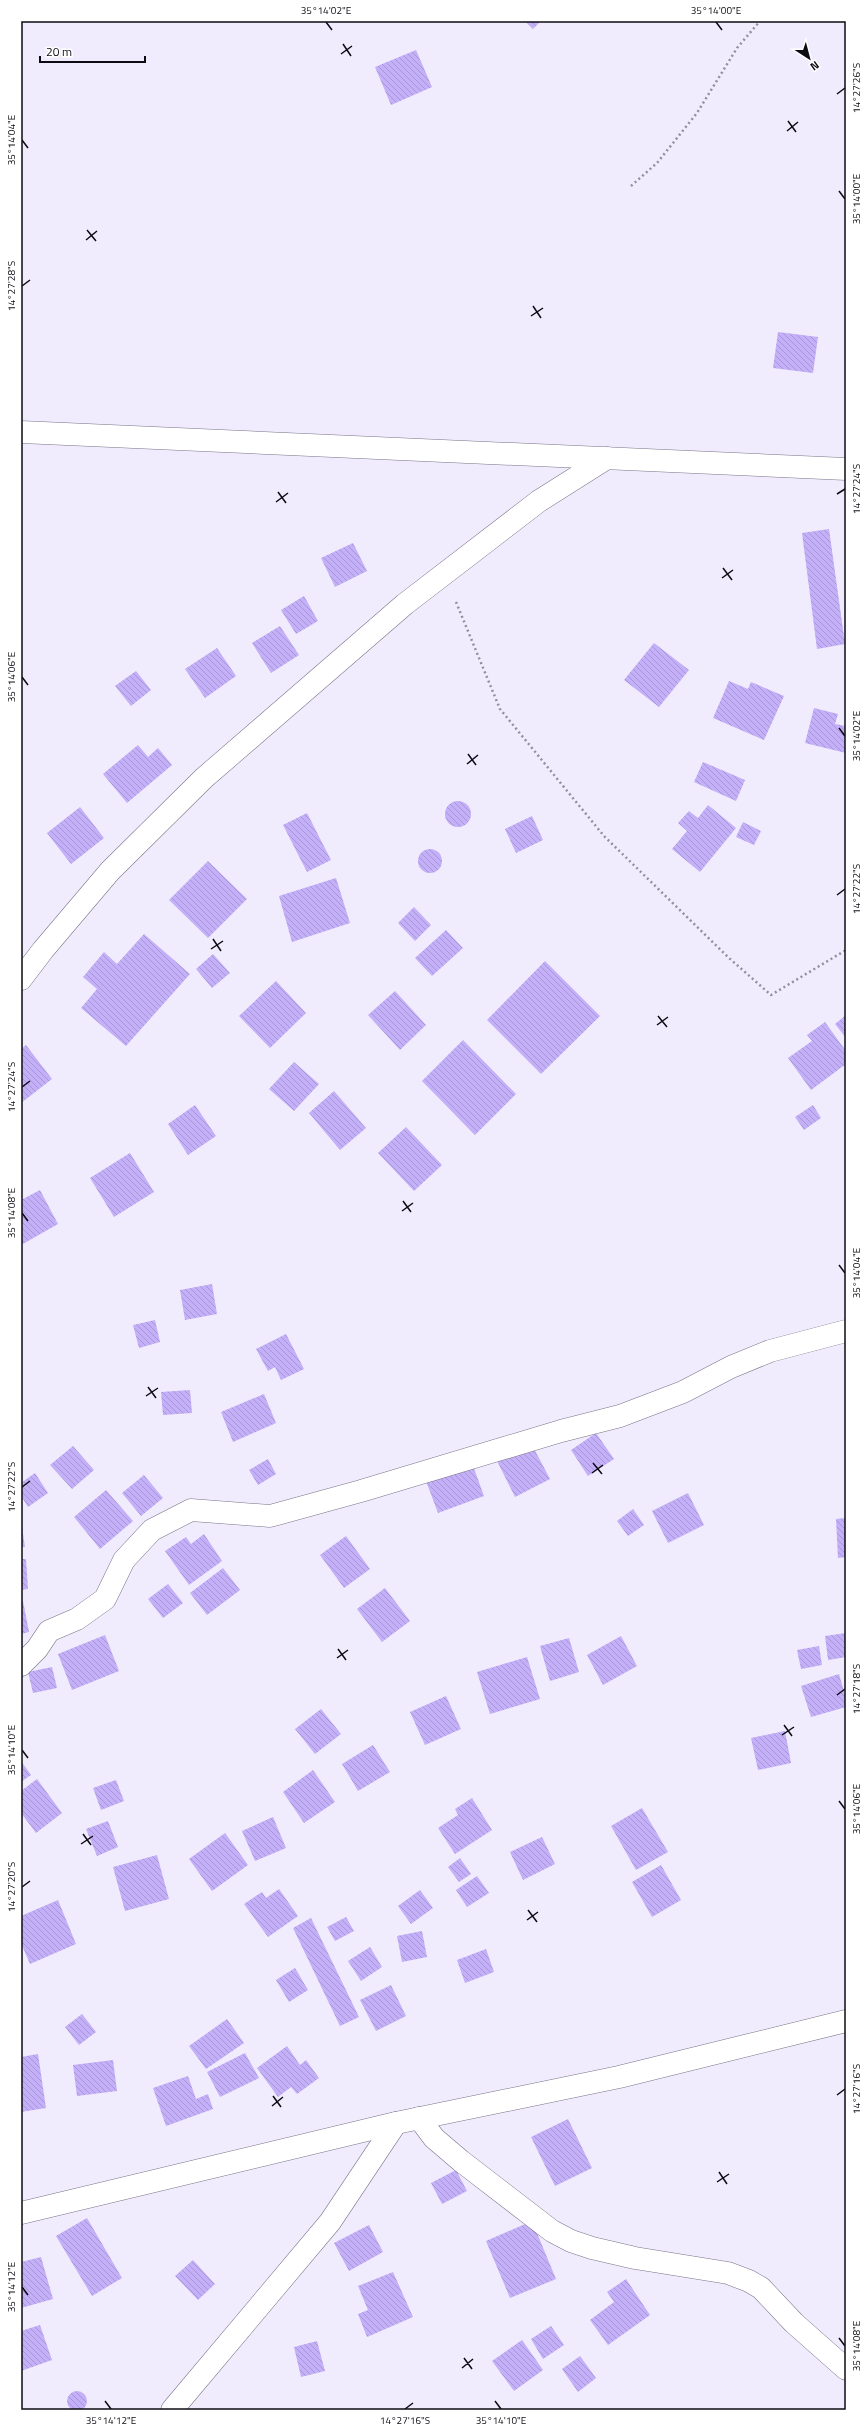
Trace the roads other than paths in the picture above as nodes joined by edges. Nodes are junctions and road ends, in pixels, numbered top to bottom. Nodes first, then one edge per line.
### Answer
1 (21, 432) edge
2 (607, 458) junction
3 (846, 469) edge
4 (21, 979) edge
5 (846, 1331) edge
6 (21, 1665) edge
7 (846, 2021) edge
8 (419, 2118) junction
9 (396, 2123) junction
10 (21, 2213) edge
11 (846, 2369) edge
12 (172, 2410) edge

1 - 2 main road
2 - 3 main road
2 - 4 main road
5 - 6 main road
7 - 8 main road
8 - 9 main road
8 - 11 main road
9 - 10 main road
9 - 12 main road

